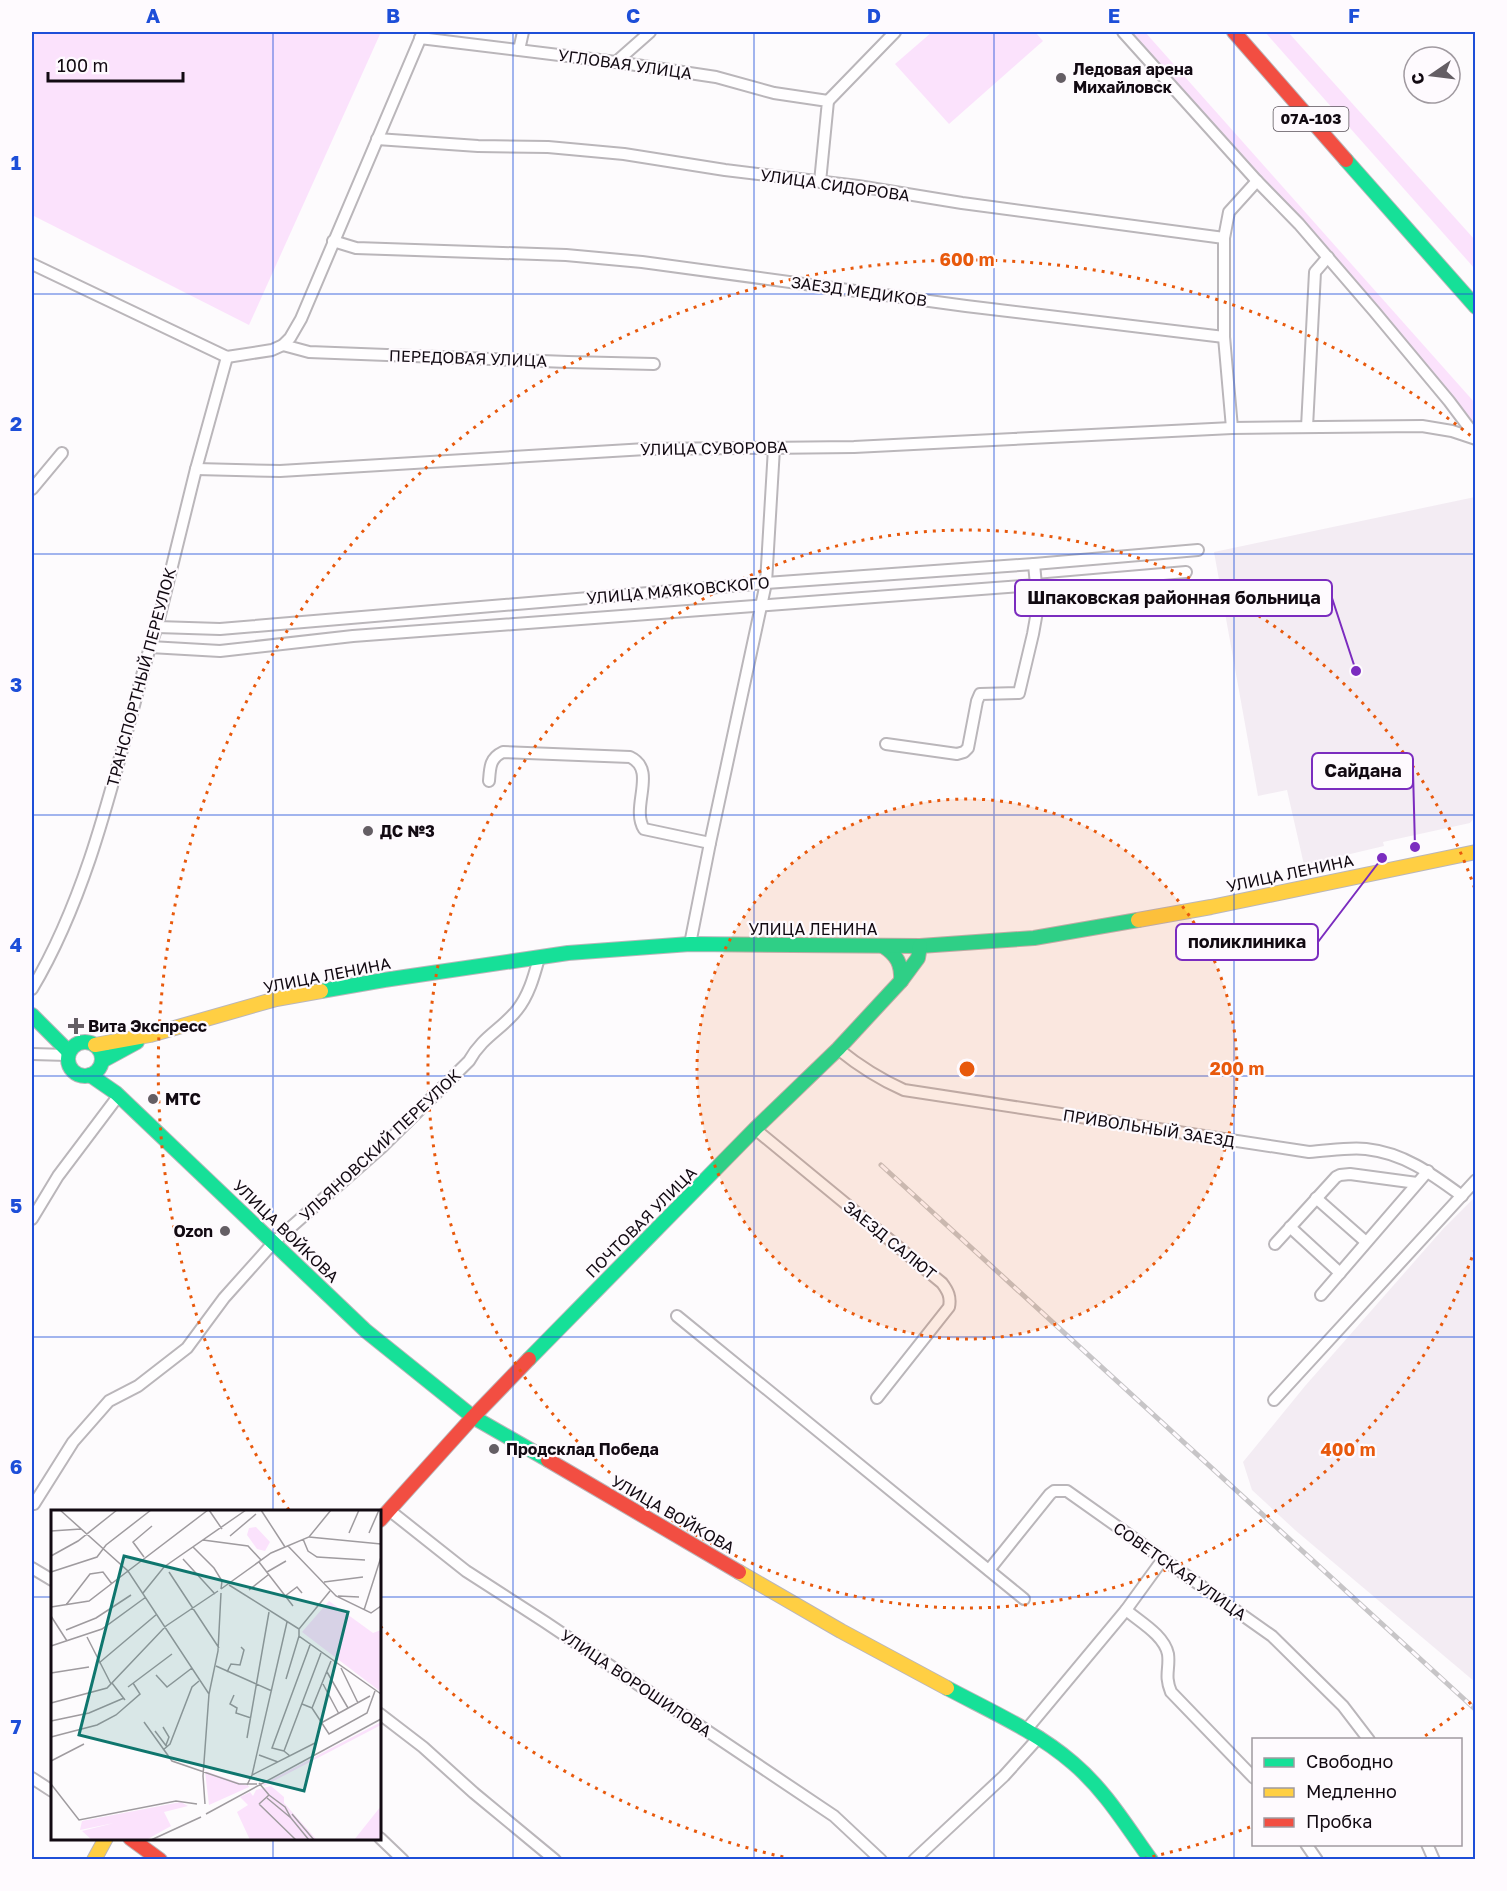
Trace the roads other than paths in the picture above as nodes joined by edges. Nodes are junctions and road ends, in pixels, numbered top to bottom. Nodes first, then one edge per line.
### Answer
1 (524, 32) edge
2 (650, 32) edge
3 (895, 32) edge
4 (1123, 32) edge
5 (1234, 32) edge
6 (421, 35) edge
7 (519, 50) junction
8 (616, 62) junction
9 (828, 101) junction
10 (377, 139) junction
11 (1257, 181) junction
12 (820, 182) junction
13 (1224, 238) junction
14 (333, 241) junction
15 (1328, 257) junction
16 (32, 264) edge
17 (1476, 307) edge
18 (1224, 337) junction
19 (283, 345) junction
20 (227, 357) junction
21 (654, 364) dead end
22 (1307, 427) junction
23 (1232, 429) junction
24 (1476, 438) edge
25 (774, 448) junction
26 (62, 453) dead end
27 (196, 469) junction
28 (32, 489) edge
29 (1198, 550) dead end
30 (1034, 564) junction
31 (1186, 572) dead end
32 (766, 583) junction
33 (1036, 585) junction
34 (761, 606) junction
35 (157, 627) junction
36 (150, 647) junction
37 (886, 744) dead end
38 (489, 781) dead end
39 (710, 843) junction
40 (1476, 852) edge
41 (690, 944) junction
42 (883, 946) junction
43 (920, 946) junction
44 (539, 958) junction
45 (901, 981) junction
46 (32, 990) edge
47 (32, 1015) edge
48 (150, 1035) junction
49 (95, 1045) junction
50 (838, 1049) junction
51 (72, 1050) junction
52 (32, 1054) edge
53 (101, 1062) junction
54 (90, 1075) junction
55 (117, 1094) junction
56 (755, 1130) junction
57 (1428, 1171) junction
58 (1476, 1180) edge
59 (1417, 1183) junction
60 (1462, 1196) junction
61 (1317, 1198) junction
62 (32, 1220) edge
63 (1290, 1227) junction
64 (274, 1242) junction
65 (1366, 1242) junction
66 (1275, 1244) dead end
67 (1340, 1273) junction
68 (1321, 1294) dead end
69 (677, 1316) dead end
70 (876, 1398) dead end
71 (1274, 1400) dead end
72 (473, 1417) junction
73 (34, 1504) dead end
74 (384, 1515) edge
75 (1163, 1559) junction
76 (32, 1568) edge
77 (989, 1570) junction
78 (51, 1579) edge
79 (1024, 1599) dead end
80 (1126, 1610) junction
81 (381, 1715) edge
82 (1026, 1730) junction
83 (1039, 1737) junction
84 (1367, 1738) edge
85 (1252, 1777) edge
86 (32, 1778) edge
87 (51, 1790) edge
88 (381, 1839) edge
89 (104, 1840) edge
90 (130, 1840) edge
91 (1307, 1846) edge
92 (1427, 1846) edge
93 (94, 1860) edge
94 (160, 1860) edge
95 (403, 1860) edge
96 (555, 1860) edge
97 (881, 1860) edge
98 (914, 1860) edge
99 (1151, 1860) edge
100 (1317, 1860) edge
101 (1434, 1860) edge

1 - 7 street
2 - 8 street
3 - 9 street
4 - 11 street
5 - 17 main road, 07А-103
6 - 7 street, УГЛОВАЯ УЛИЦА
6 - 10 street
7 - 8 street, УГЛОВАЯ УЛИЦА
8 - 9 street, УГЛОВАЯ УЛИЦА
9 - 12 street
10 - 12 street, УЛИЦА СИДОРОВА
10 - 14 street
11 - 13 street
11 - 15 street
12 - 13 street, УЛИЦА СИДОРОВА
13 - 18 street
14 - 18 street, ЗАЕЗД МЕДИКОВ
14 - 19 street
15 - 22 street
15 - 24 street
16 - 20 street
18 - 23 street
19 - 20 street
19 - 21 street, ПЕРЕДОВАЯ УЛИЦА
20 - 27 street, ТРАНСПОРТНЫЙ ПЕРЕУЛОК
22 - 23 street, УЛИЦА СУВОРОВА
22 - 24 street, УЛИЦА СУВОРОВА
23 - 25 street, УЛИЦА СУВОРОВА
25 - 27 street, УЛИЦА СУВОРОВА
25 - 32 street
26 - 28 street
27 - 35 street, ТРАНСПОРТНЫЙ ПЕРЕУЛОК
29 - 30 street, УЛИЦА МАЯКОВСКОГО
30 - 32 street, УЛИЦА МАЯКОВСКОГО
30 - 33 street
31 - 33 street, УЛИЦА МАЯКОВСКОГО
32 - 34 street
32 - 35 street, УЛИЦА МАЯКОВСКОГО
33 - 34 street, УЛИЦА МАЯКОВСКОГО
33 - 37 street
34 - 36 street, УЛИЦА МАЯКОВСКОГО
34 - 39 street
35 - 36 street, ТРАНСПОРТНЫЙ ПЕРЕУЛОК
36 - 46 street, ТРАНСПОРТНЫЙ ПЕРЕУЛОК
38 - 39 street
39 - 41 street
40 - 43 main road, УЛИЦА ЛЕНИНА
41 - 42 main road, УЛИЦА ЛЕНИНА
41 - 44 main road, УЛИЦА ЛЕНИНА
42 - 43 main road, УЛИЦА ЛЕНИНА
42 - 45 main road
43 - 45 main road, ПОЧТОВАЯ УЛИЦА
44 - 48 main road, УЛИЦА ЛЕНИНА
44 - 64 street, УЛЬЯНОВСКИЙ ПЕРЕУЛОК
45 - 50 main road, ПОЧТОВАЯ УЛИЦА
47 - 51 main road
48 - 49 main road, УЛИЦА ЛЕНИНА
48 - 53 main road, УЛИЦА ЛЕНИНА
49 - 51 main road
49 - 53 main road
50 - 56 main road, ПОЧТОВАЯ УЛИЦА
50 - 57 street, ПРИВОЛЬНЫЙ ЗАЕЗД
51 - 52 street
51 - 54 main road
53 - 54 main road
53 - 55 main road, УЛИЦА ВОЙКОВА
54 - 55 main road, УЛИЦА ВОЙКОВА
55 - 62 street
55 - 64 main road, УЛИЦА ВОЙКОВА
56 - 70 street, ЗАЕЗД САЛЮТ
56 - 72 main road, ПОЧТОВАЯ УЛИЦА
57 - 59 street
57 - 60 street, ПРИВОЛЬНЫЙ ЗАЕЗД
58 - 60 street
59 - 61 street
59 - 65 street
60 - 71 street
61 - 63 street
61 - 65 street
63 - 66 street
63 - 67 street
64 - 72 main road, УЛИЦА ВОЙКОВА
64 - 73 street, УЛЬЯНОВСКИЙ ПЕРЕУЛОК
65 - 67 street
67 - 68 street
69 - 77 street
72 - 74 main road, ПОЧТОВАЯ УЛИЦА
72 - 82 main road, УЛИЦА ВОЙКОВА
74 - 97 street, УЛИЦА ВОРОШИЛОВА
75 - 77 street, СОВЕТСКАЯ УЛИЦА
75 - 80 street
75 - 84 street, СОВЕТСКАЯ УЛИЦА
76 - 78 street
77 - 79 street
80 - 82 street
80 - 85 street
81 - 96 street
82 - 83 main road, УЛИЦА ВОЙКОВА
83 - 98 street
83 - 99 main road, УЛИЦА ВОЙКОВА
86 - 87 street
88 - 95 street
89 - 93 main road
90 - 94 main road
91 - 100 street
92 - 101 street

